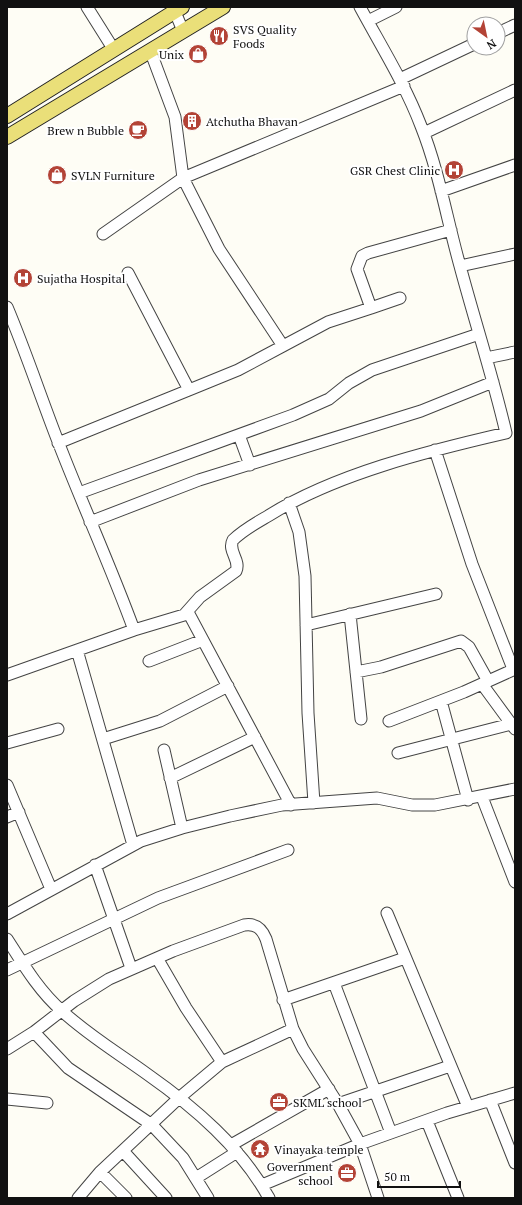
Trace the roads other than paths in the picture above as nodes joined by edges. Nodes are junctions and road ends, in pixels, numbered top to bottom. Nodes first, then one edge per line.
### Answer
1 (87, 7) edge
2 (223, 7) edge
3 (360, 7) edge
4 (396, 7) edge
5 (177, 8) edge
6 (368, 21) junction
7 (183, 31) junction
8 (466, 48) edge
9 (114, 50) junction
10 (150, 50) junction
11 (402, 83) junction
12 (515, 90) edge
13 (7, 116) edge
14 (424, 133) junction
15 (7, 137) edge
16 (515, 165) edge
17 (183, 178) junction
18 (441, 191) junction
19 (451, 230) junction
20 (102, 234) dead end
21 (515, 254) edge
22 (460, 266) junction
23 (128, 273) dead end
24 (400, 298) dead end
25 (7, 307) edge
26 (370, 308) junction
27 (479, 334) junction
28 (283, 346) junction
29 (515, 352) edge
30 (486, 358) junction
31 (493, 382) junction
32 (189, 390) junction
33 (510, 432) edge
34 (239, 435) junction
35 (58, 443) junction
36 (435, 450) junction
37 (250, 464) junction
38 (79, 493) junction
39 (289, 503) junction
40 (90, 522) junction
41 (436, 594) dead end
42 (188, 612) junction
43 (350, 614) junction
44 (306, 625) junction
45 (134, 630) junction
46 (203, 640) junction
47 (77, 650) junction
48 (149, 661) dead end
49 (514, 669) edge
50 (356, 672) junction
51 (7, 675) edge
52 (485, 682) junction
53 (228, 686) junction
54 (441, 701) junction
55 (361, 719) dead end
56 (389, 721) dead end
57 (513, 727) edge
58 (58, 729) dead end
59 (255, 737) junction
60 (103, 739) junction
61 (451, 740) junction
62 (7, 743) edge
63 (164, 750) dead end
64 (398, 753) dead end
65 (170, 778) junction
66 (7, 785) edge
67 (515, 790) edge
68 (482, 797) junction
69 (468, 800) junction
70 (314, 803) junction
71 (292, 805) junction
72 (18, 812) junction
73 (7, 817) edge
74 (182, 828) junction
75 (133, 845) junction
76 (288, 850) dead end
77 (95, 865) junction
78 (515, 882) edge
79 (51, 889) junction
80 (387, 913) dead end
81 (7, 914) edge
82 (113, 918) junction
83 (7, 939) edge
84 (157, 958) junction
85 (405, 958) junction
86 (22, 962) junction
87 (131, 968) junction
88 (7, 970) edge
89 (334, 983) junction
90 (283, 1000) junction
91 (61, 1011) junction
92 (293, 1029) junction
93 (34, 1032) junction
94 (7, 1049) edge
95 (222, 1062) junction
96 (450, 1066) junction
97 (328, 1089) junction
98 (376, 1091) junction
99 (515, 1093) edge
100 (179, 1098) junction
101 (7, 1099) edge
102 (490, 1100) junction
103 (47, 1102) dead end
104 (338, 1104) junction
105 (468, 1107) junction
106 (427, 1121) junction
107 (152, 1125) junction
108 (391, 1133) junction
109 (360, 1144) junction
110 (234, 1148) junction
111 (123, 1151) junction
112 (515, 1162) edge
113 (100, 1172) junction
114 (196, 1178) junction
115 (262, 1186) junction
116 (78, 1198) edge
117 (126, 1198) edge
118 (166, 1198) edge
119 (208, 1198) edge
120 (269, 1198) edge
121 (378, 1198) edge
122 (458, 1198) edge

1 - 9 street
2 - 7 main road
3 - 6 street
4 - 6 street
5 - 7 street
5 - 9 main road
6 - 11 street
7 - 10 main road
8 - 11 street
9 - 13 main road
10 - 15 main road
10 - 17 street
11 - 14 street
11 - 17 street
12 - 14 street
14 - 18 street
16 - 18 street
17 - 20 street
17 - 28 street
18 - 19 street
19 - 22 street
19 - 26 street
21 - 22 street
22 - 27 street
23 - 32 street
24 - 26 street
25 - 35 street
26 - 28 street
27 - 30 street
27 - 34 street
28 - 32 street
29 - 30 street
30 - 31 street
31 - 33 street
31 - 37 street
32 - 35 street
33 - 36 street
34 - 37 street
34 - 38 street
35 - 38 street
36 - 39 street
36 - 49 street
37 - 40 street
38 - 40 street
39 - 42 street
39 - 44 street
40 - 45 street
41 - 43 street
42 - 45 street
42 - 46 street
43 - 44 street
43 - 50 street
44 - 70 street
45 - 47 street
46 - 48 street
46 - 53 street
47 - 51 street
47 - 60 street
49 - 52 street
50 - 52 street
50 - 55 street
52 - 54 street
52 - 57 street
53 - 59 street
53 - 60 street
54 - 56 street
54 - 61 street
57 - 61 street
58 - 62 street
59 - 65 street
59 - 71 street
60 - 75 street
61 - 64 street
61 - 69 street
63 - 65 street
65 - 74 street
66 - 72 street
67 - 68 street
68 - 69 street
68 - 78 street
69 - 70 street
70 - 71 street
71 - 74 street
72 - 73 street
72 - 79 street
74 - 75 street
75 - 77 street
76 - 82 street
77 - 79 street
77 - 82 street
79 - 81 street
80 - 85 street
82 - 86 street
82 - 87 street
83 - 86 street
84 - 87 street
84 - 90 street
84 - 95 street
85 - 89 street
85 - 96 street
86 - 88 street
86 - 91 street
87 - 91 street
89 - 90 street
89 - 98 street
90 - 92 street
91 - 93 street
91 - 100 street
92 - 95 street
92 - 97 street
93 - 94 street
93 - 107 street
95 - 100 street
96 - 98 street
96 - 105 street
97 - 104 street
97 - 110 street
98 - 104 street
98 - 108 street
99 - 102 street
100 - 107 street
100 - 110 street
101 - 103 street
102 - 105 street
102 - 112 street
104 - 109 street
105 - 106 street
106 - 108 street
106 - 122 street
107 - 111 street
107 - 114 street
108 - 109 street
109 - 115 street
109 - 121 street
110 - 114 street
110 - 115 street
111 - 113 street
111 - 118 street
113 - 116 street
113 - 117 street
114 - 119 street
115 - 120 street

